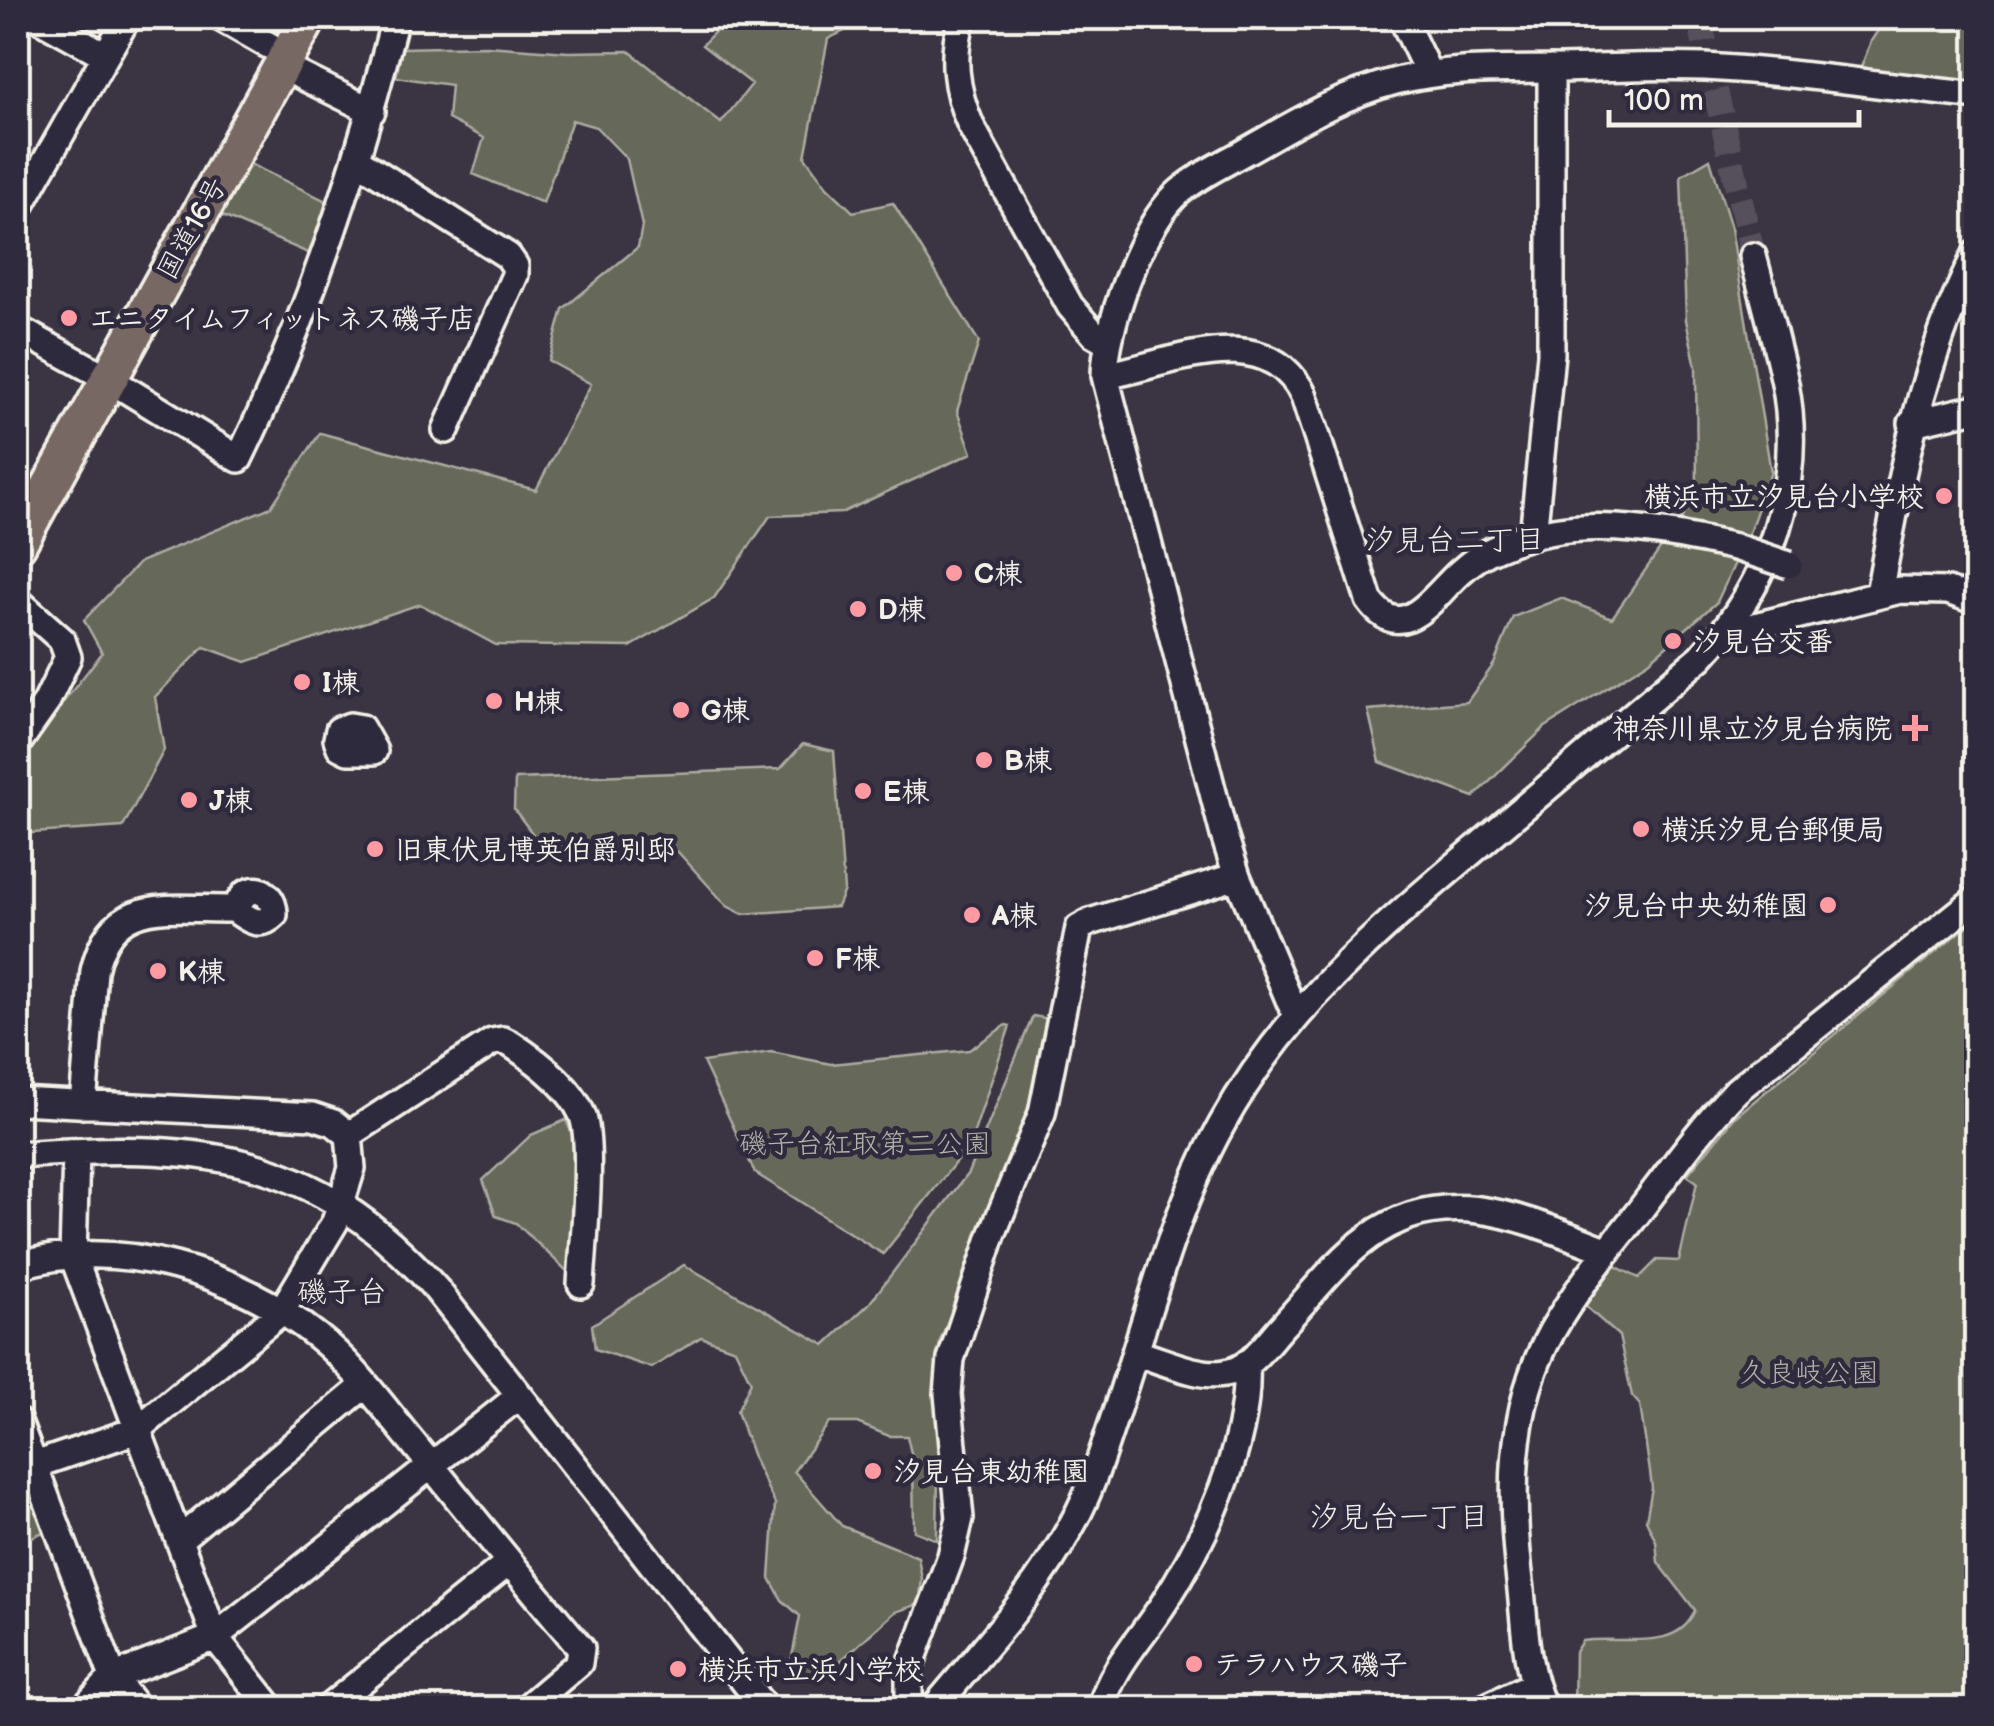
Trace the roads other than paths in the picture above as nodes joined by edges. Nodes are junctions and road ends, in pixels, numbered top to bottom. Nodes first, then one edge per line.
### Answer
1 (38, 18) edge
2 (127, 18) edge
3 (221, 18) edge
4 (308, 18) edge
5 (395, 18) edge
6 (962, 18) edge
7 (1402, 18) edge
8 (279, 43) edge
9 (106, 55) junction
10 (1551, 69) junction
11 (1429, 74) junction
12 (1976, 96) edge
13 (372, 111) junction
14 (358, 160) junction
15 (18, 210) edge
16 (1976, 254) edge
17 (1753, 256) tunnel mouth
18 (18, 328) edge
19 (1108, 342) junction
20 (100, 374) junction
21 (1105, 376) junction
22 (1976, 408) edge
23 (1912, 423) junction
24 (446, 430) dead end
25 (18, 505) edge
26 (1533, 536) junction
27 (18, 544) edge
28 (1789, 565) dead end
29 (1878, 594) junction
30 (18, 601) edge
31 (1976, 601) edge
32 (1723, 634) junction
33 (18, 743) edge
34 (1237, 876) junction
35 (1976, 899) edge
36 (234, 908) dead end
37 (1296, 1016) junction
38 (18, 1101) edge
39 (83, 1105) junction
40 (349, 1135) junction
41 (76, 1153) junction
42 (18, 1155) edge
43 (342, 1206) junction
44 (1608, 1251) junction
45 (73, 1256) junction
46 (18, 1266) edge
47 (581, 1284) dead end
48 (281, 1312) junction
49 (1136, 1353) junction
50 (1246, 1365) junction
51 (365, 1384) junction
52 (519, 1396) junction
53 (18, 1422) edge
54 (137, 1430) junction
55 (35, 1465) junction
56 (432, 1466) junction
57 (180, 1539) junction
58 (508, 1563) junction
59 (215, 1638) junction
60 (113, 1677) junction
61 (1538, 1697) edge
62 (84, 1708) edge
63 (137, 1708) edge
64 (271, 1708) edge
65 (328, 1708) edge
66 (526, 1708) edge
67 (765, 1708) edge
68 (913, 1708) edge
69 (934, 1708) edge
70 (1101, 1708) edge
71 (1484, 1708) edge

1 - 9 street
2 - 9 street
3 - 8 street
4 - 8 highway, 国道16号
5 - 13 street
6 - 19 street
7 - 11 street
8 - 13 street
8 - 20 highway, 国道16号
9 - 15 street
10 - 11 street
10 - 12 street
10 - 26 street
11 - 19 street
13 - 14 street
14 - 20 street
14 - 24 street
16 - 23 street
17 - 32 street
18 - 20 street
19 - 21 street
20 - 25 highway, 国道16号
20 - 27 highway, 国道16号
21 - 26 street
21 - 34 street
22 - 23 street
23 - 29 street
26 - 28 street, bridge
29 - 31 street
29 - 32 street
30 - 33 street
32 - 37 street
34 - 37 street
34 - 68 street
35 - 44 street
36 - 39 street
37 - 49 street
38 - 39 street
39 - 40 street
40 - 43 street
40 - 47 street
41 - 42 street
41 - 43 street
41 - 45 street
43 - 48 street
43 - 52 street
44 - 50 street
44 - 61 street
45 - 46 street
45 - 48 street
45 - 54 street
48 - 51 street
48 - 54 street
49 - 50 street
49 - 69 street
50 - 70 street
51 - 56 street
51 - 57 street
52 - 56 street
52 - 67 street
53 - 55 street
54 - 55 street
54 - 57 street
55 - 60 street
56 - 58 street
56 - 59 street
57 - 59 street
58 - 65 street
58 - 66 street
59 - 60 street
59 - 64 street
60 - 62 street
60 - 63 street
61 - 71 street

